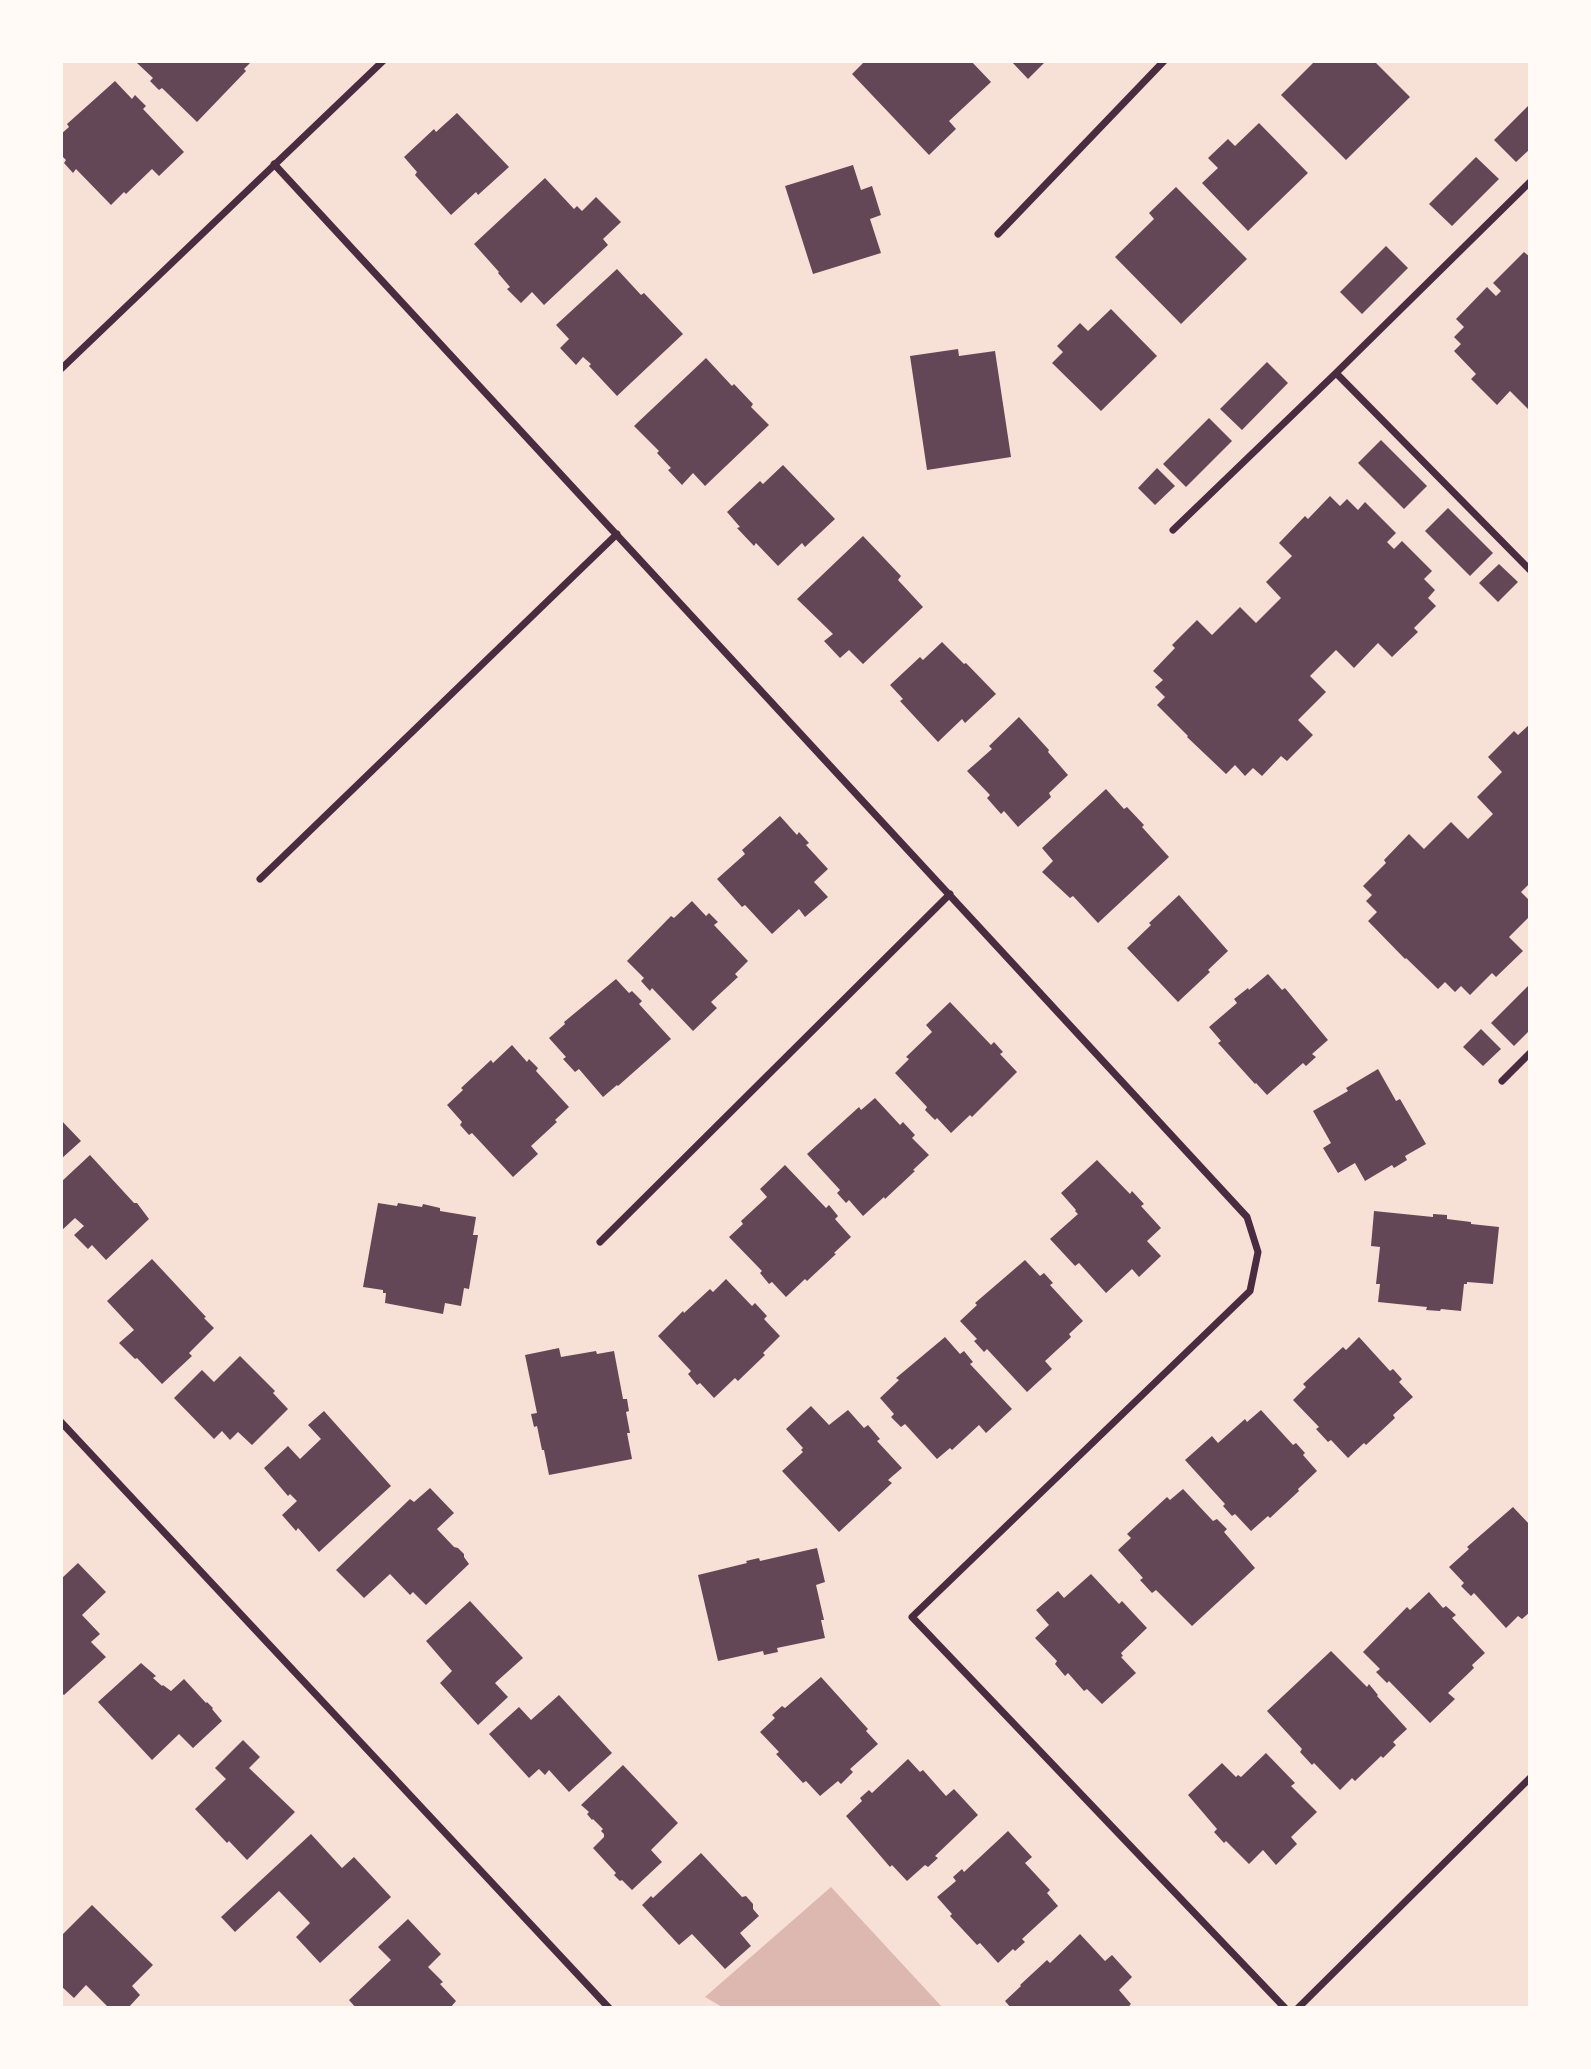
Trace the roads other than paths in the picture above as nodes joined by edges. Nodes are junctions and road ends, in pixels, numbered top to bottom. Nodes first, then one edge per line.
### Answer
1 (383, 61) edge
2 (1164, 61) edge
3 (274, 164) junction
4 (1530, 182) edge
5 (998, 234) dead end
6 (61, 369) edge
7 (1336, 373) junction
8 (1173, 530) dead end
9 (617, 534) junction
10 (1530, 570) edge
11 (260, 879) dead end
12 (950, 894) junction
13 (1530, 1053) edge
14 (1502, 1081) dead end
15 (600, 1242) dead end
16 (61, 1422) edge
17 (1530, 1778) edge
18 (609, 2008) edge
19 (1285, 2008) edge
20 (1298, 2008) edge

1 - 3 street
2 - 5 street
3 - 6 street
3 - 9 street
4 - 7 street
7 - 8 street
7 - 10 street
9 - 11 street
9 - 12 street
12 - 15 street
12 - 19 street
13 - 14 street
16 - 18 street
17 - 20 street

